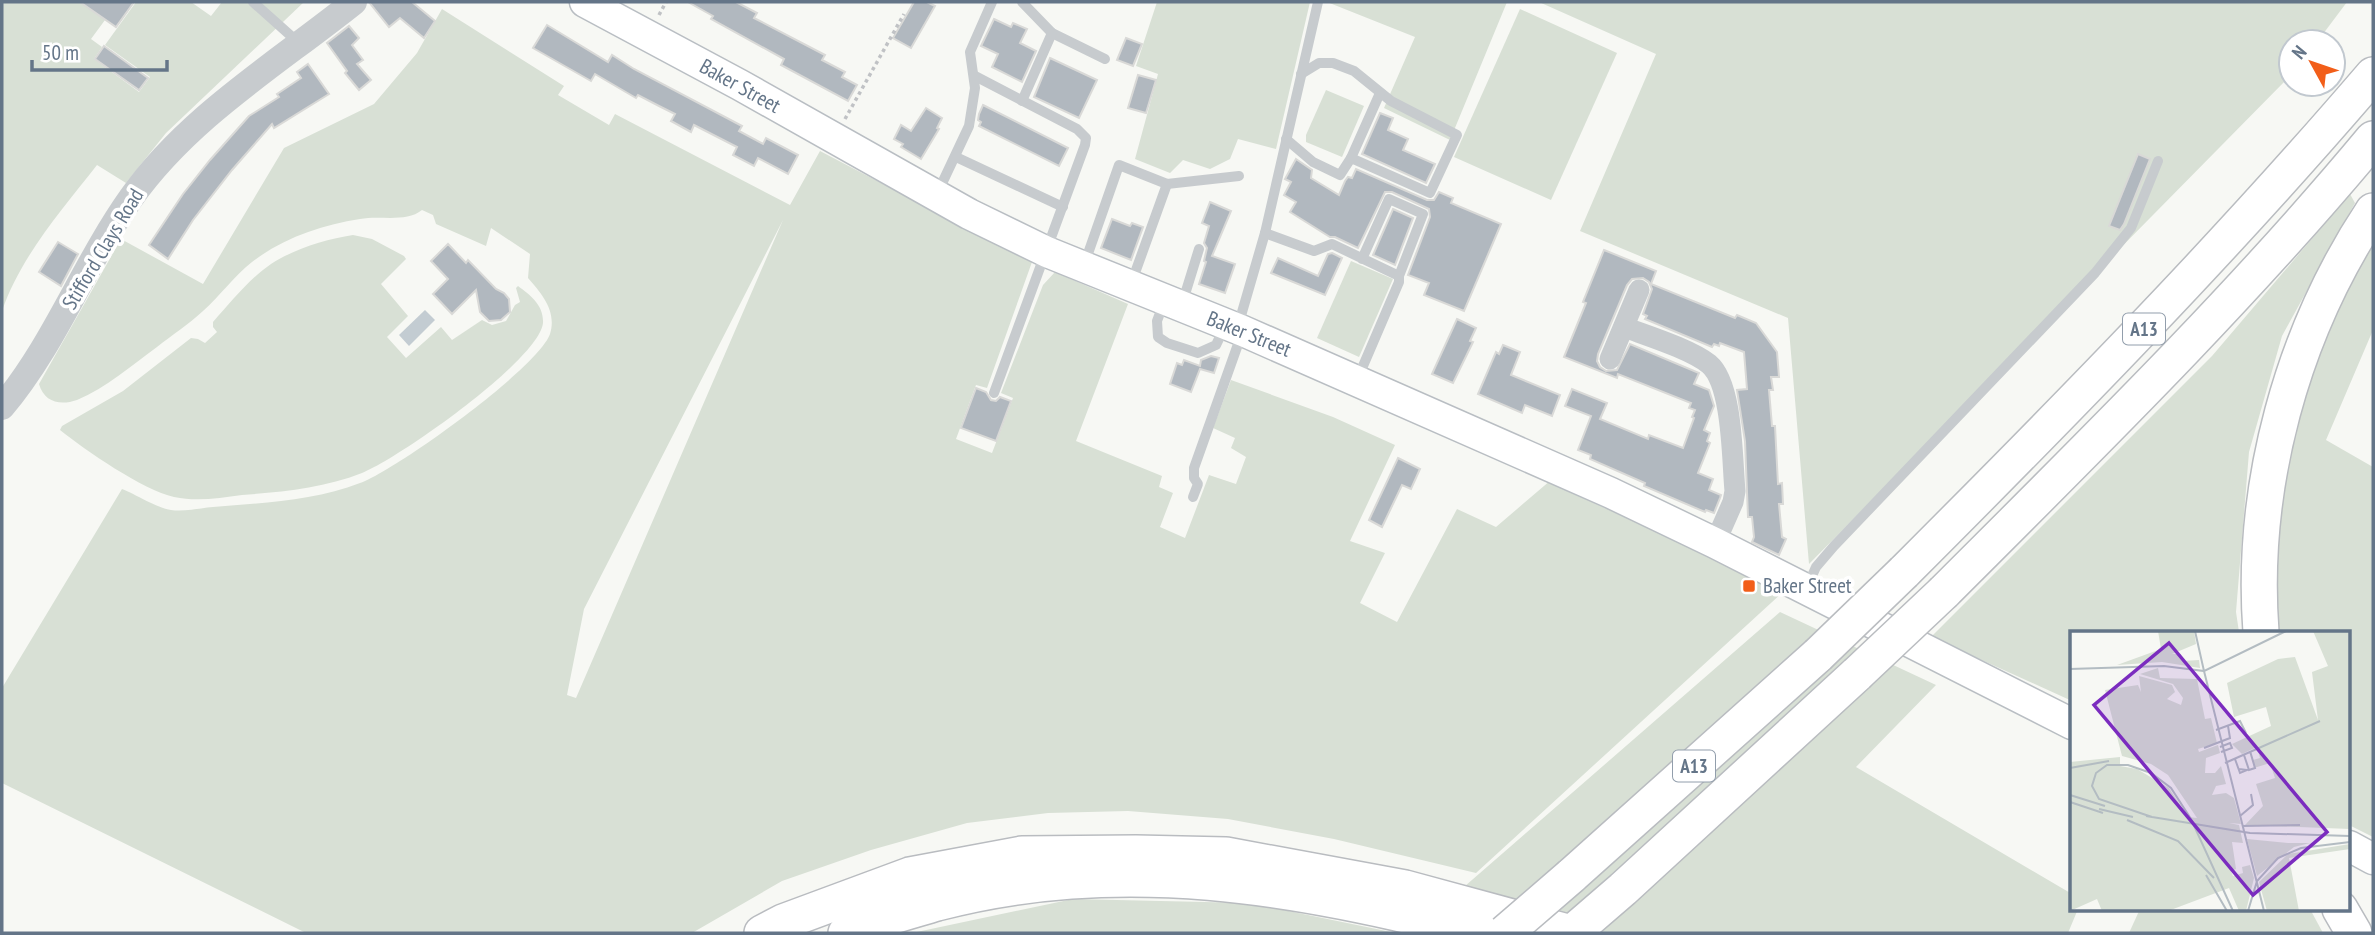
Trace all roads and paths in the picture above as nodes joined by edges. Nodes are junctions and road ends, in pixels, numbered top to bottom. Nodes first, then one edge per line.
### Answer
1 (253, 2) edge
2 (355, 2) edge
3 (585, 2) edge
4 (992, 2) edge
5 (1022, 2) edge
6 (1318, 2) edge
7 (904, 14) dead end
8 (1052, 33) junction
9 (300, 44) junction
10 (1105, 59) dead end
11 (1301, 74) junction
12 (2373, 75) edge
13 (975, 76) junction
14 (1380, 93) junction
15 (1022, 101) junction
16 (834, 138) junction
17 (1286, 139) junction
18 (2373, 139) edge
19 (956, 157) junction
20 (1351, 158) junction
21 (2158, 161) dead end
22 (1239, 176) dead end
23 (1167, 184) junction
24 (1430, 193) junction
25 (936, 196) junction
26 (1063, 207) junction
27 (2373, 211) edge
28 (1423, 214) junction
29 (1265, 233) junction
30 (1199, 249) dead end
31 (1047, 252) junction
32 (1362, 259) junction
33 (1084, 267) junction
34 (1399, 276) junction
35 (1130, 286) junction
36 (1639, 290) dead end
37 (1173, 304) junction
38 (1624, 327) junction
39 (1235, 328) junction
40 (1610, 359) dead end
41 (1356, 380) junction
42 (994, 393) dead end
43 (2, 407) edge
44 (1194, 497) dead end
45 (1715, 543) junction
46 (1806, 589) junction
47 (2261, 631) edge
48 (2070, 723) edge
49 (2350, 847) edge
50 (2373, 859) edge
51 (2341, 911) edge
52 (762, 933) edge
53 (846, 933) edge
54 (1478, 933) edge
55 (1505, 933) edge
56 (1571, 933) edge
57 (2354, 933) edge

1 - 9 lane
2 - 9 street, Stifford Clays Road
3 - 16 main road, Baker Street
4 - 13 lane
5 - 8 lane
6 - 11 lane
7 - 16 path
8 - 10 lane
8 - 15 lane
9 - 43 street, Stifford Clays Road
11 - 14 lane
11 - 17 lane
12 - 55 highway, A13, bridge
13 - 15 lane
13 - 19 lane
14 - 20 lane
14 - 24 lane
15 - 26 lane
16 - 25 main road, Baker Street
17 - 20 lane
17 - 29 lane
18 - 56 highway, A13, bridge
19 - 25 lane
19 - 26 lane
20 - 24 lane
21 - 46 lane
22 - 23 lane
23 - 33 lane
23 - 35 lane
24 - 28 lane
25 - 31 main road, Baker Street
26 - 31 lane
27 - 47 highway
28 - 32 lane
28 - 34 lane
29 - 32 lane
29 - 39 lane
30 - 37 lane
31 - 33 main road, Baker Street
31 - 42 lane
32 - 34 lane
33 - 35 main road, Baker Street
34 - 41 lane
35 - 37 main road, Baker Street
36 - 38 street
37 - 39 main road, Baker Street
38 - 40 street
38 - 45 street
39 - 41 main road, Baker Street
39 - 44 lane
41 - 45 main road, Baker Street
45 - 46 main road, Baker Street
46 - 48 main road, Baker Street
49 - 50 main road
51 - 57 highway
52 - 56 highway
53 - 54 highway

